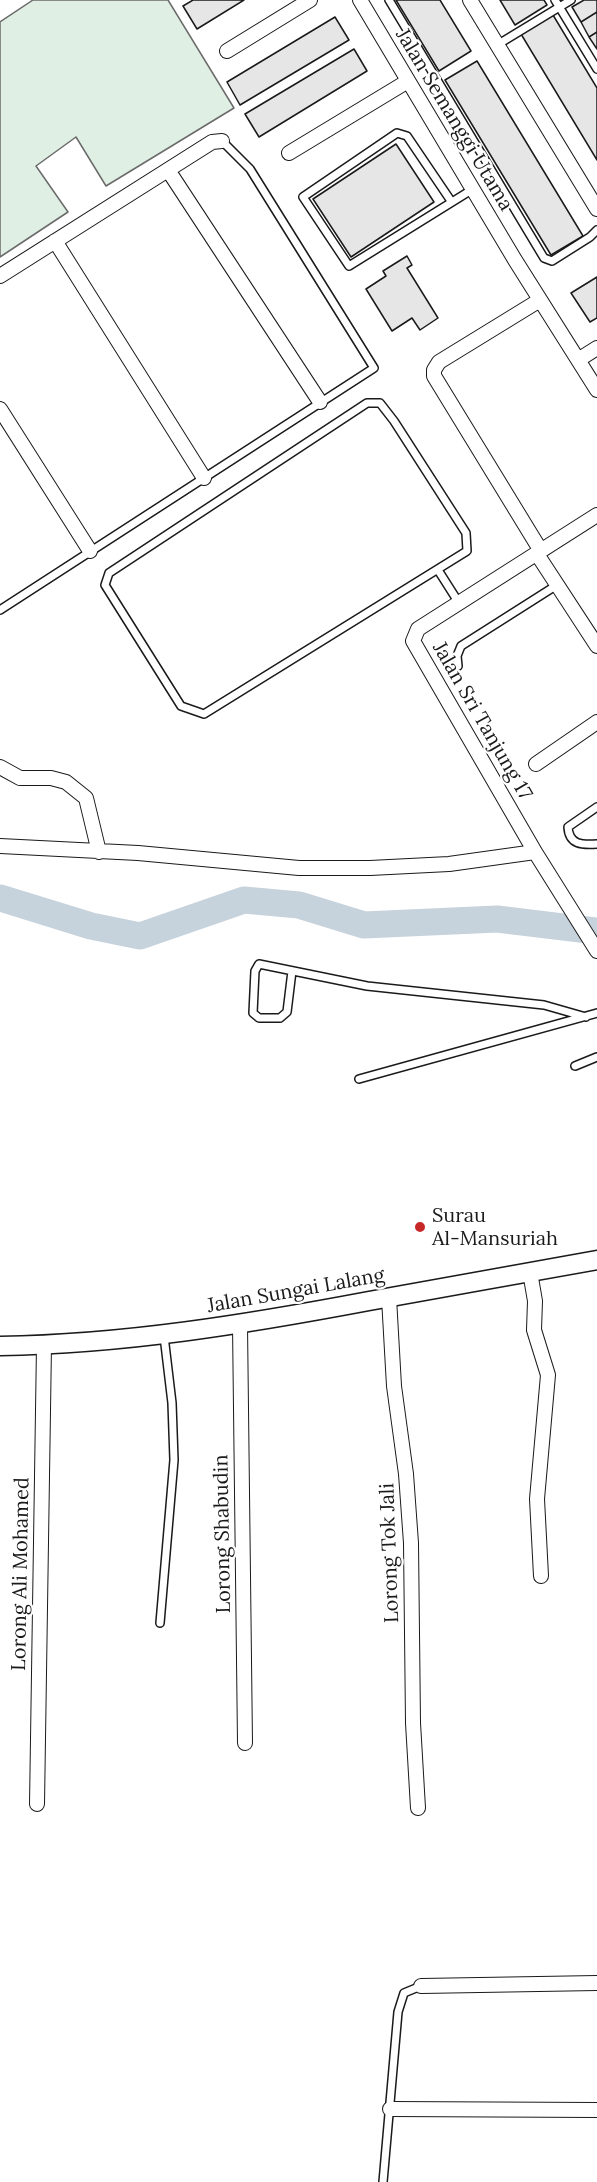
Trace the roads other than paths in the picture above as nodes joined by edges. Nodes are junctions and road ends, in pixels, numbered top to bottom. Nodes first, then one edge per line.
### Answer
1 (310, 0) edge
2 (360, 0) edge
3 (389, 0) edge
4 (470, 0) edge
5 (571, 0) edge
6 (557, 4) edge
7 (497, 45) junction
8 (227, 51) dead end
9 (597, 69) edge
10 (408, 81) junction
11 (222, 141) joint
12 (289, 153) dead end
13 (168, 170) junction
14 (473, 189) junction
15 (451, 201) junction
16 (597, 209) edge
17 (597, 230) edge
18 (55, 241) junction
19 (0, 276) edge
20 (540, 300) junction
21 (597, 348) edge
22 (578, 360) junction
23 (597, 390) edge
24 (320, 402) junction
25 (0, 409) edge
26 (204, 478) junction
27 (597, 515) edge
28 (90, 551) junction
29 (539, 553) junction
30 (438, 570) junction
31 (557, 585) junction
32 (459, 603) junction
33 (0, 610) edge
34 (597, 646) edge
35 (458, 666) dead end
36 (597, 722) edge
37 (536, 764) dead end
38 (0, 768) edge
39 (597, 807) edge
40 (597, 844) edge
41 (0, 846) edge
42 (99, 852) junction
43 (535, 852) junction
44 (597, 951) edge
45 (292, 971) junction
46 (597, 1013) edge
47 (586, 1017) junction
48 (597, 1057) edge
49 (575, 1066) dead end
50 (359, 1079) dead end
51 (597, 1260) edge
52 (531, 1272) junction
53 (389, 1298) junction
54 (240, 1325) junction
55 (164, 1335) junction
56 (44, 1345) junction
57 (0, 1346) edge
58 (541, 1576) dead end
59 (160, 1623) dead end
60 (245, 1743) dead end
61 (37, 1804) dead end
62 (418, 1808) dead end
63 (597, 1983) edge
64 (421, 1986) joint
65 (390, 2109) junction
66 (597, 2110) edge
67 (383, 2182) edge

1 - 8 street
2 - 10 street, Jalan Semanggi Utama
3 - 17 lane
4 - 7 street
5 - 6 lane
6 - 7 lane
6 - 9 lane
7 - 16 street
10 - 12 street
10 - 14 street, Jalan Semanggi Utama
11 - 13 street
11 - 24 lane
13 - 18 street
13 - 24 street
14 - 15 lane
14 - 20 street, Jalan Semanggi Utama
15 - 15 lane
18 - 19 street
18 - 26 street
20 - 22 street, Jalan Semanggi Utama
20 - 29 street
21 - 22 street
22 - 23 street, Jalan Semanggi Utama
24 - 26 lane
25 - 28 street
26 - 28 lane
27 - 29 street, Jalan Sri Tanjung 17
28 - 33 lane
29 - 31 street
29 - 32 street, Jalan Sri Tanjung 17
30 - 30 lane
30 - 32 lane
31 - 34 street
31 - 35 lane, Jalan Sri Tanjung 17
32 - 43 street, Jalan Sri Tanjung 17
36 - 37 street
38 - 42 street
39 - 40 lane
41 - 42 street
42 - 43 street
43 - 44 street, Jalan Sri Tanjung 17
45 - 45 lane
45 - 47 lane
46 - 47 lane
47 - 50 lane
48 - 49 lane
51 - 52 street, Jalan Sungai Lalang
52 - 53 street, Jalan Sungai Lalang
52 - 58 street
53 - 54 street, Jalan Sungai Lalang
53 - 62 street, Lorong Tok Jali
54 - 55 street, Jalan Sungai Lalang
54 - 60 street, Lorong Shabudin
55 - 56 street, Jalan Sungai Lalang
55 - 59 lane
56 - 57 street, Jalan Sungai Lalang
56 - 61 street, Lorong Ali Mohamed
63 - 64 street
64 - 65 lane
65 - 66 street
65 - 67 lane

